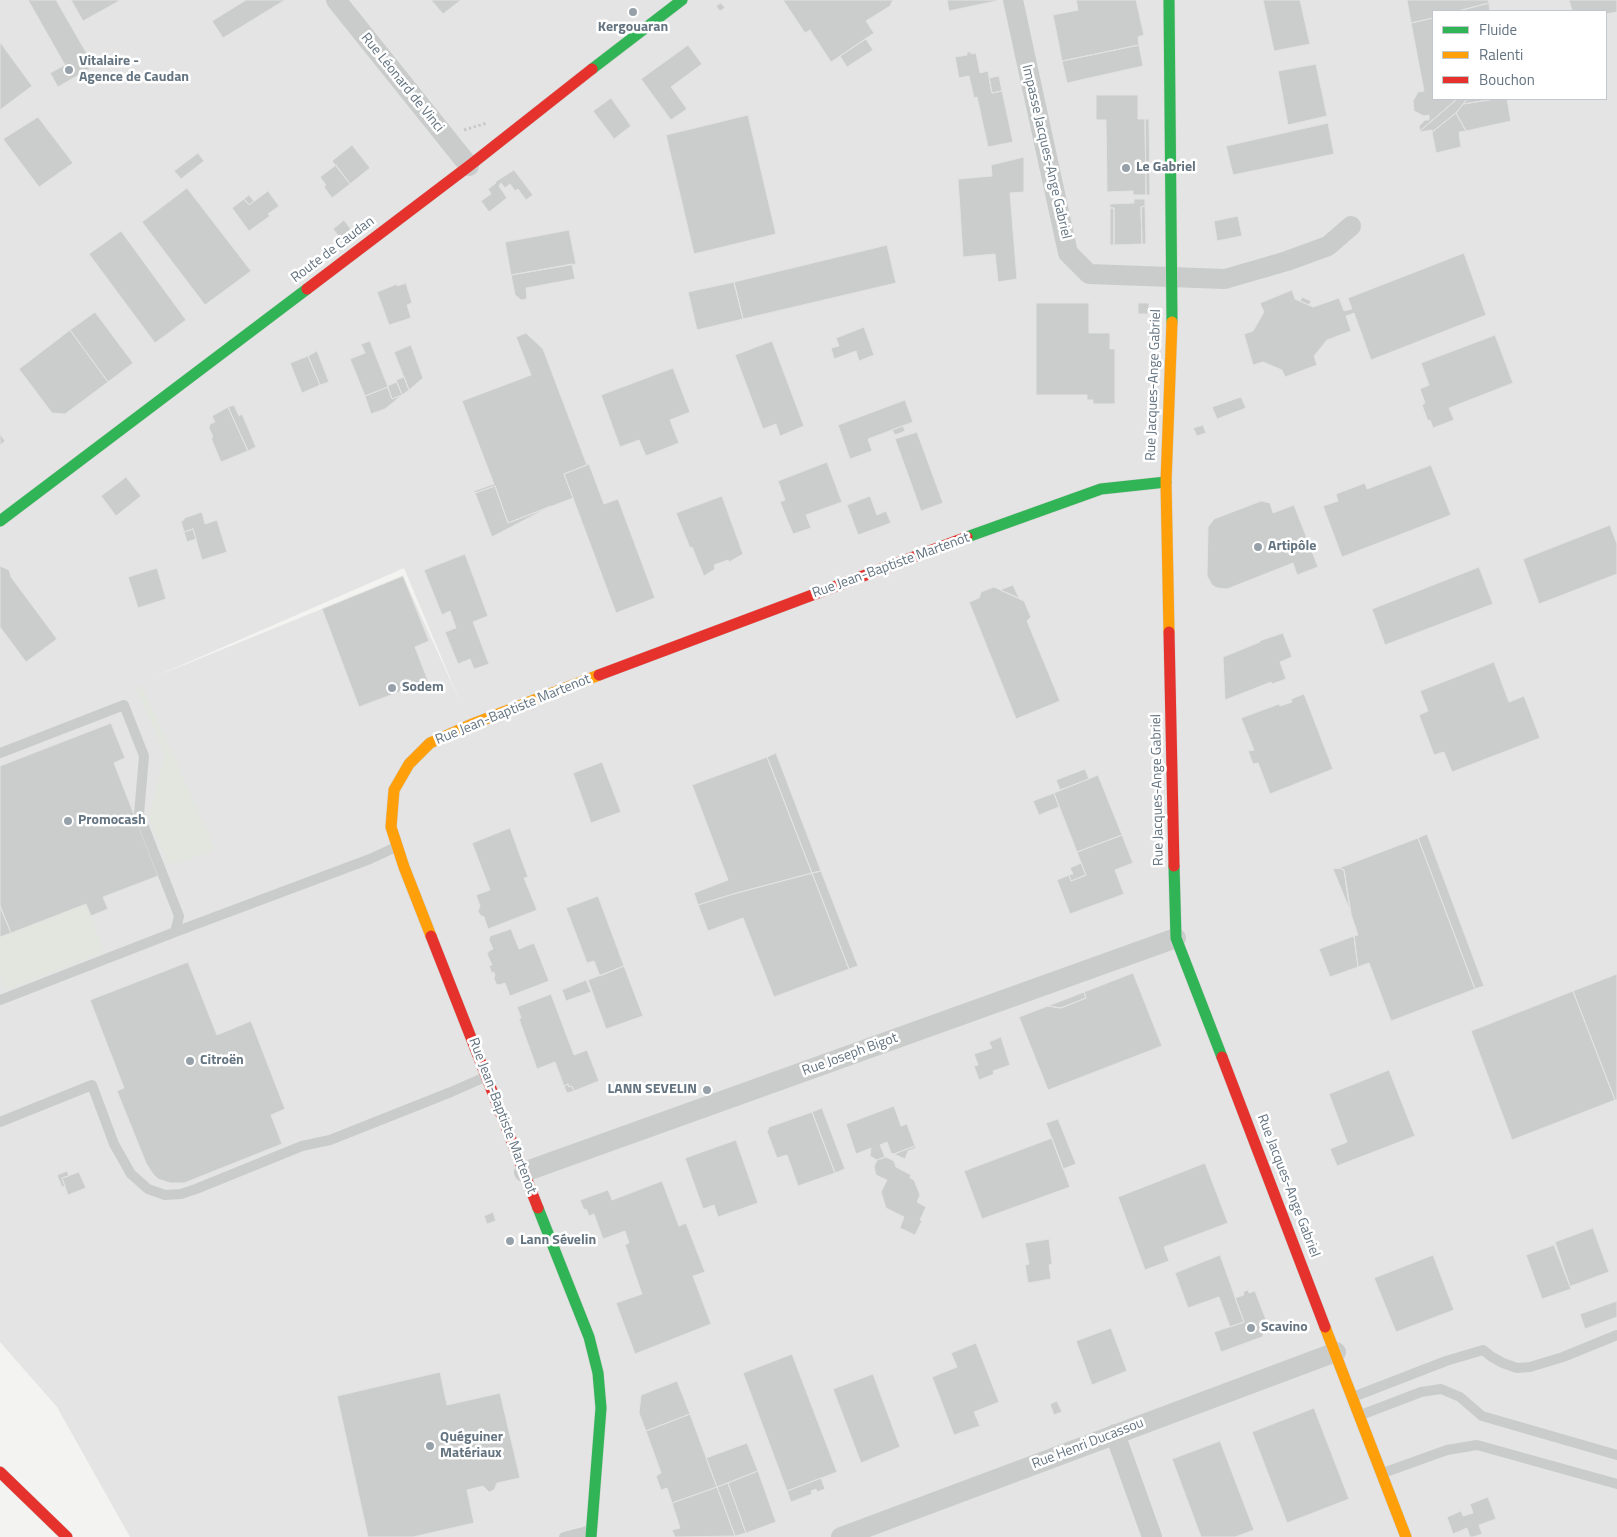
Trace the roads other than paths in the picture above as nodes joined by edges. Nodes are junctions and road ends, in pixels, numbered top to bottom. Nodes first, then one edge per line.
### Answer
1 (336, 0) edge
2 (682, 0) edge
3 (1013, 0) edge
4 (1169, 0) edge
5 (469, 166) junction
6 (1351, 226) dead end
7 (1171, 278) junction
8 (1166, 482) junction
9 (0, 521) edge
10 (0, 753) edge
11 (398, 846) junction
12 (175, 932) junction
13 (1176, 938) junction
14 (0, 1000) edge
15 (486, 1076) junction
16 (0, 1122) edge
17 (524, 1172) junction
18 (1617, 1335) edge
19 (1336, 1352) junction
20 (1353, 1397) junction
21 (1360, 1416) junction
22 (1115, 1434) junction
23 (1617, 1455) edge
24 (0, 1472) edge
25 (1382, 1474) junction
26 (1617, 1484) edge
27 (0, 1487) edge
28 (592, 1534) edge
29 (52, 1537) edge
30 (66, 1537) edge
31 (564, 1537) edge
32 (841, 1537) edge
33 (1152, 1537) edge
34 (1406, 1537) edge

1 - 5 street, Rue Léonard de Vinci
2 - 5 street, Route de Caudan
3 - 7 street, Impasse Jacques-Ange Gabriel
4 - 7 street, Rue Jacques-Ange Gabriel
5 - 9 street, Route de Caudan
6 - 7 street, Impasse Jacques-Ange Gabriel
7 - 8 street, Rue Jacques-Ange Gabriel
8 - 11 street, Rue Jean-Baptiste Martenot
8 - 13 street, Rue Jacques-Ange Gabriel
10 - 12 lane
11 - 12 lane
11 - 15 street, Rue Jean-Baptiste Martenot
12 - 14 lane
13 - 17 street, Rue Joseph Bigot
13 - 19 street, Rue Jacques-Ange Gabriel
15 - 16 lane
15 - 17 street, Rue Jean-Baptiste Martenot
17 - 28 street, Rue Jean-Baptiste Martenot
18 - 20 lane
19 - 20 street, Rue Jacques-Ange Gabriel
19 - 22 street, Rue Henri Ducassou
20 - 21 street, Rue Jacques-Ange Gabriel
21 - 23 lane
21 - 25 street, Rue Jacques-Ange Gabriel
22 - 32 street, Rue Henri Ducassou
22 - 33 street
24 - 30 street
25 - 26 lane
25 - 34 street, Rue Jacques-Ange Gabriel
27 - 29 street
28 - 31 lane

